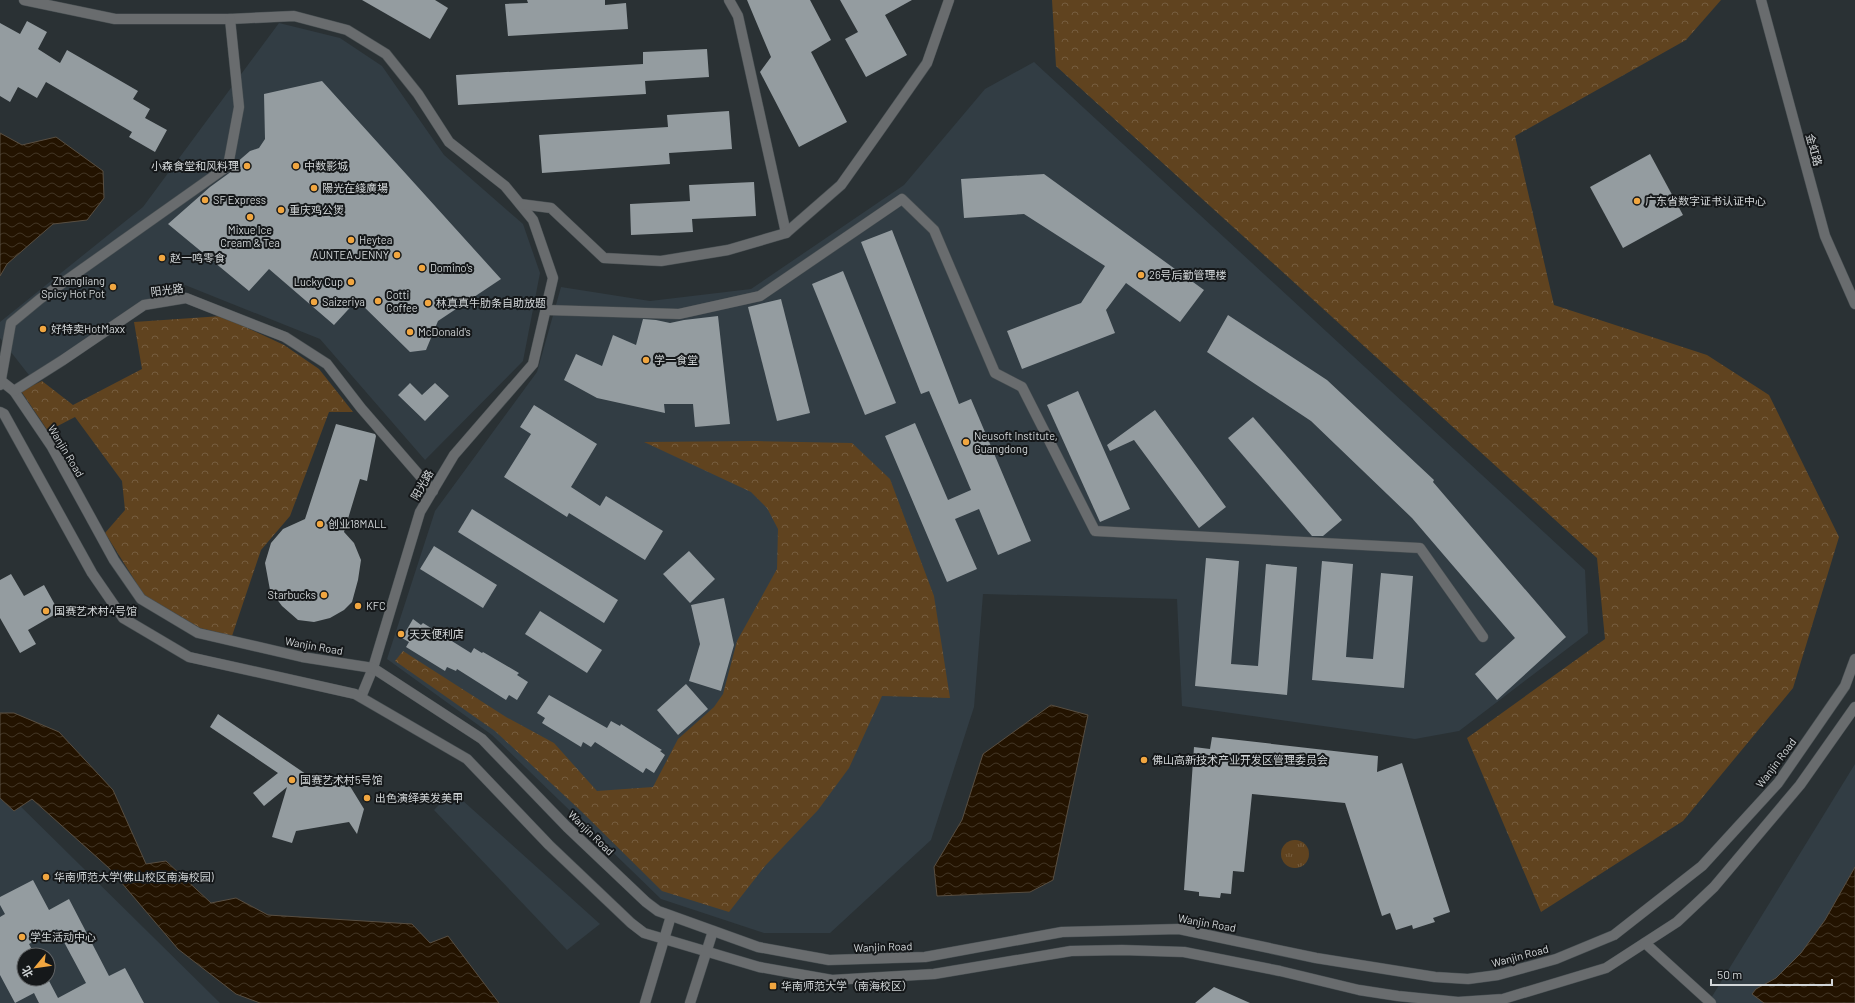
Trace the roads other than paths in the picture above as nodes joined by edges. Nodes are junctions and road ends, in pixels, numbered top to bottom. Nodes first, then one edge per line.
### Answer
1 (24, 0) edge
2 (729, 0) edge
3 (949, 0) edge
4 (1761, 0) edge
5 (230, 19) junction
6 (520, 204) junction
7 (786, 233) junction
8 (1855, 304) edge
9 (546, 310) junction
10 (1, 382) edge
11 (14, 390) junction
12 (0, 412) edge
13 (433, 491) junction
14 (1483, 637) dead end
15 (1855, 659) edge
16 (373, 668) junction
17 (361, 697) junction
18 (1855, 707) edge
19 (671, 916) junction
20 (713, 931) junction
21 (664, 940) junction
22 (1645, 943) junction
23 (706, 952) junction
24 (645, 1001) edge
25 (690, 1003) edge
26 (1711, 1003) edge

1 - 5 street, 阳光路
2 - 7 street
3 - 7 street
4 - 8 street, 金虹路
5 - 6 street, 阳光路
5 - 10 street
6 - 7 street
6 - 9 street, 阳光路
9 - 13 street, 阳光路
9 - 14 street
10 - 11 street, Wanjin Road
11 - 13 street, 阳光路
11 - 16 street, Wanjin Road
12 - 17 street
13 - 16 street, 阳光路
15 - 20 street, Wanjin Road
16 - 17 street, 阳光路
16 - 19 street, Wanjin Road
17 - 21 street
18 - 22 street
19 - 20 street, Wanjin Road
19 - 21 street
20 - 23 street
21 - 23 street
21 - 24 street
22 - 23 street
22 - 26 street
23 - 25 street

